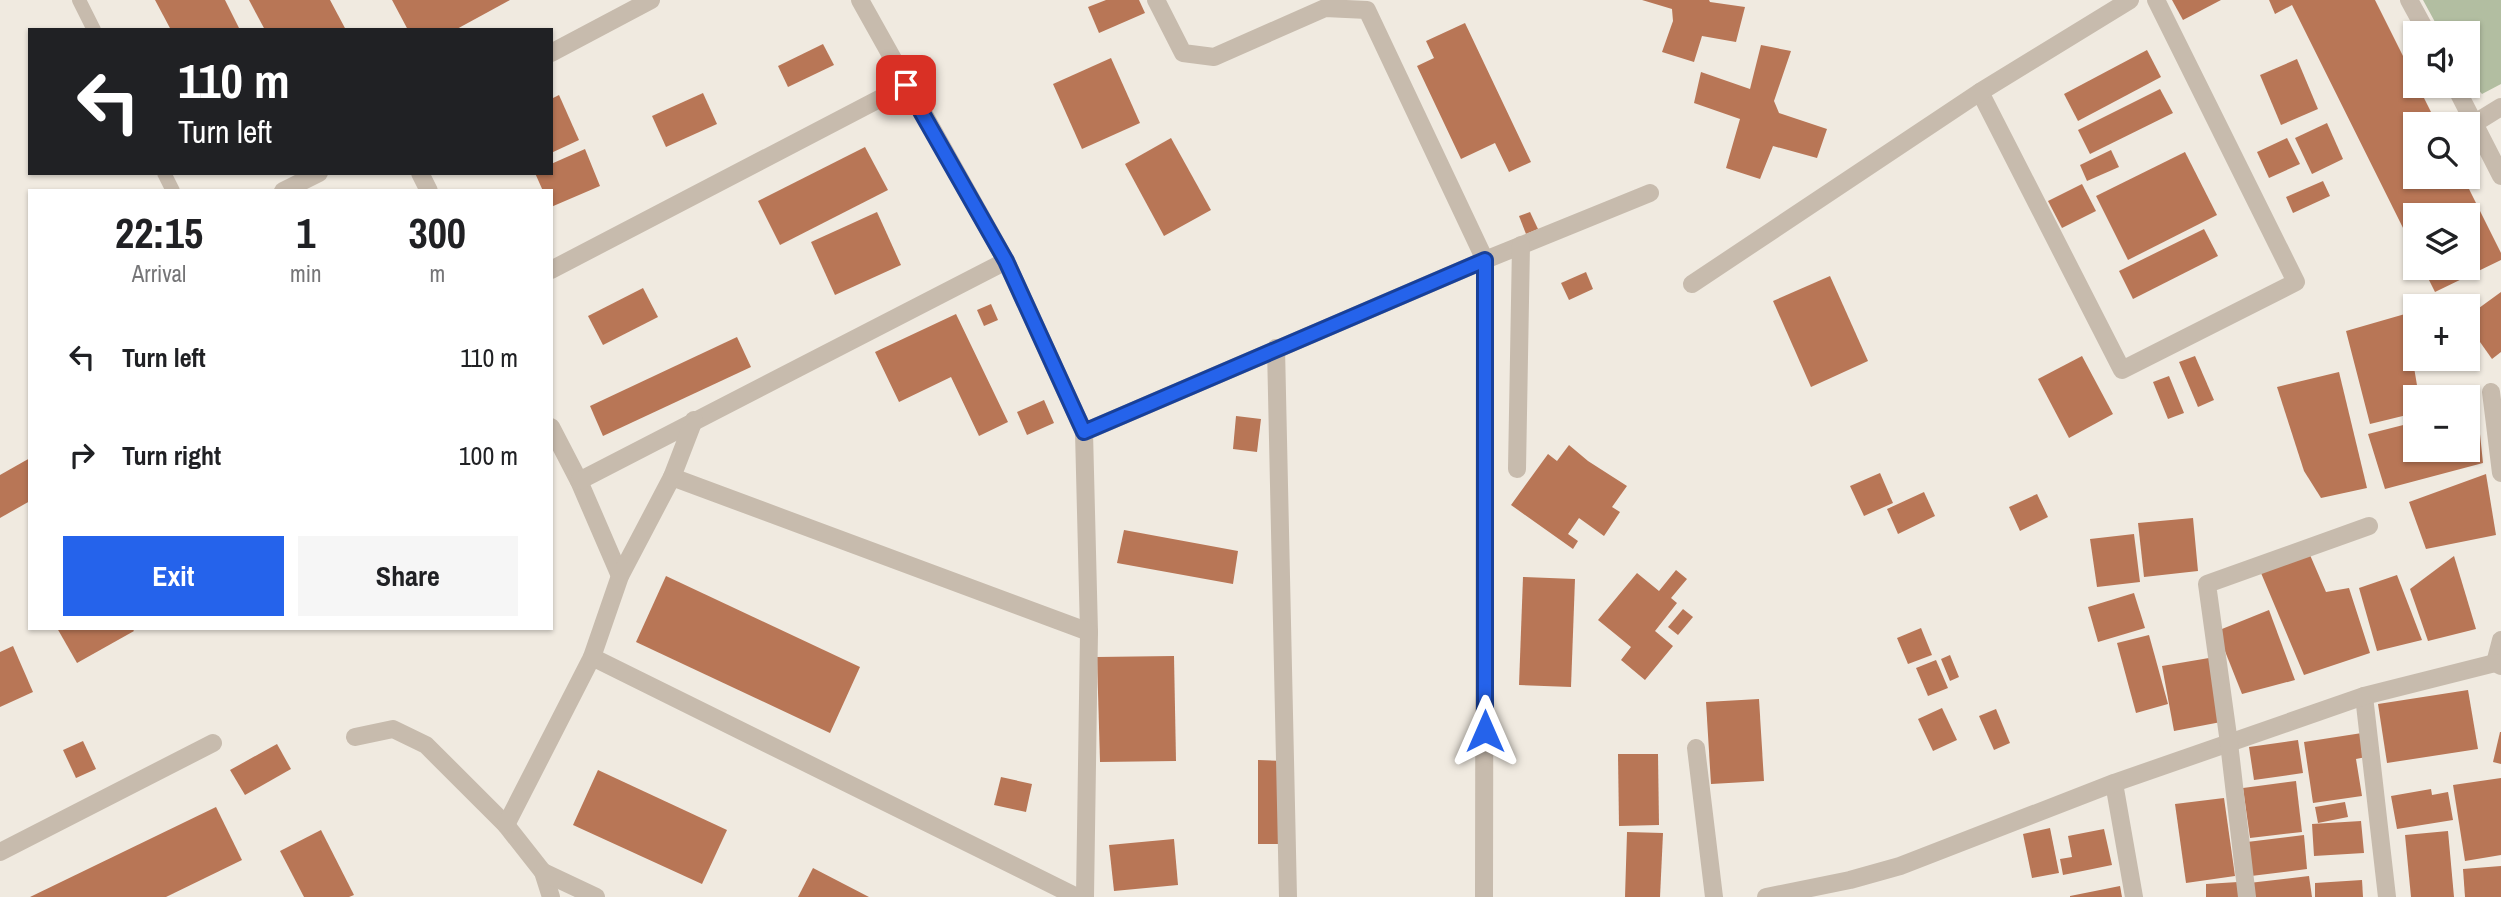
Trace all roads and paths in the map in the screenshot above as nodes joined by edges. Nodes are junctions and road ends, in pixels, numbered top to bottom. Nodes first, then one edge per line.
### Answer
1 (79, 0) edge
2 (651, 0) edge
3 (860, 0) edge
4 (1156, 0) edge
5 (2130, 0) edge
6 (2157, 0) edge
7 (2409, 0) edge
8 (2420, 21) edge
9 (93, 28) edge
10 (553, 52) edge
11 (906, 85) junction
12 (1980, 92) junction
13 (2501, 107) edge
14 (2480, 120) edge
15 (2480, 133) edge
16 (315, 175) edge
17 (2501, 176) edge
18 (287, 189) edge
19 (1650, 193) dead end
20 (1521, 245) junction
21 (1485, 260) junction
22 (1006, 261) junction
23 (553, 269) edge
24 (1692, 284) dead end
25 (1276, 348) junction
26 (2491, 392) dead end
27 (694, 420) junction
28 (553, 432) edge
29 (1084, 432) junction
30 (1517, 469) dead end
31 (2501, 473) edge
32 (671, 477) junction
33 (579, 481) junction
34 (2369, 526) dead end
35 (620, 576) junction
36 (1089, 632) junction
37 (2501, 640) edge
38 (592, 657) junction
39 (2498, 665) edge
40 (2364, 696) junction
41 (355, 737) dead end
42 (213, 743) dead end
43 (2229, 743) junction
44 (1696, 748) dead end
45 (2114, 783) junction
46 (506, 825) junction
47 (0, 852) edge
48 (543, 872) junction
49 (551, 897) edge
50 (596, 897) edge
51 (1077, 897) edge
52 (1085, 897) edge
53 (1289, 897) edge
54 (1485, 897) edge
55 (1714, 897) edge
56 (1766, 897) edge
57 (2134, 897) edge
58 (2247, 897) edge
59 (2387, 897) edge

1 - 9 lane
2 - 10 street
3 - 11 street
4 - 21 street
5 - 12 street
6 - 12 street
7 - 8 street
11 - 22 street
11 - 23 street
12 - 24 street
13 - 14 street
15 - 17 street
16 - 18 street
19 - 20 street
20 - 21 street
20 - 30 street
21 - 25 street
21 - 54 street
22 - 27 street
22 - 29 street
25 - 29 street
25 - 53 street
26 - 31 street
27 - 32 street
27 - 33 street
28 - 33 street
29 - 36 street
32 - 35 street
32 - 36 street
33 - 35 street
34 - 43 street
35 - 38 street
36 - 52 street
37 - 39 street
38 - 46 street
38 - 51 street
39 - 40 street
40 - 43 street
40 - 59 street
41 - 46 street
42 - 47 street
43 - 45 street
43 - 58 street
44 - 55 street
45 - 56 street
45 - 57 street
46 - 48 street
48 - 49 street
48 - 50 street

